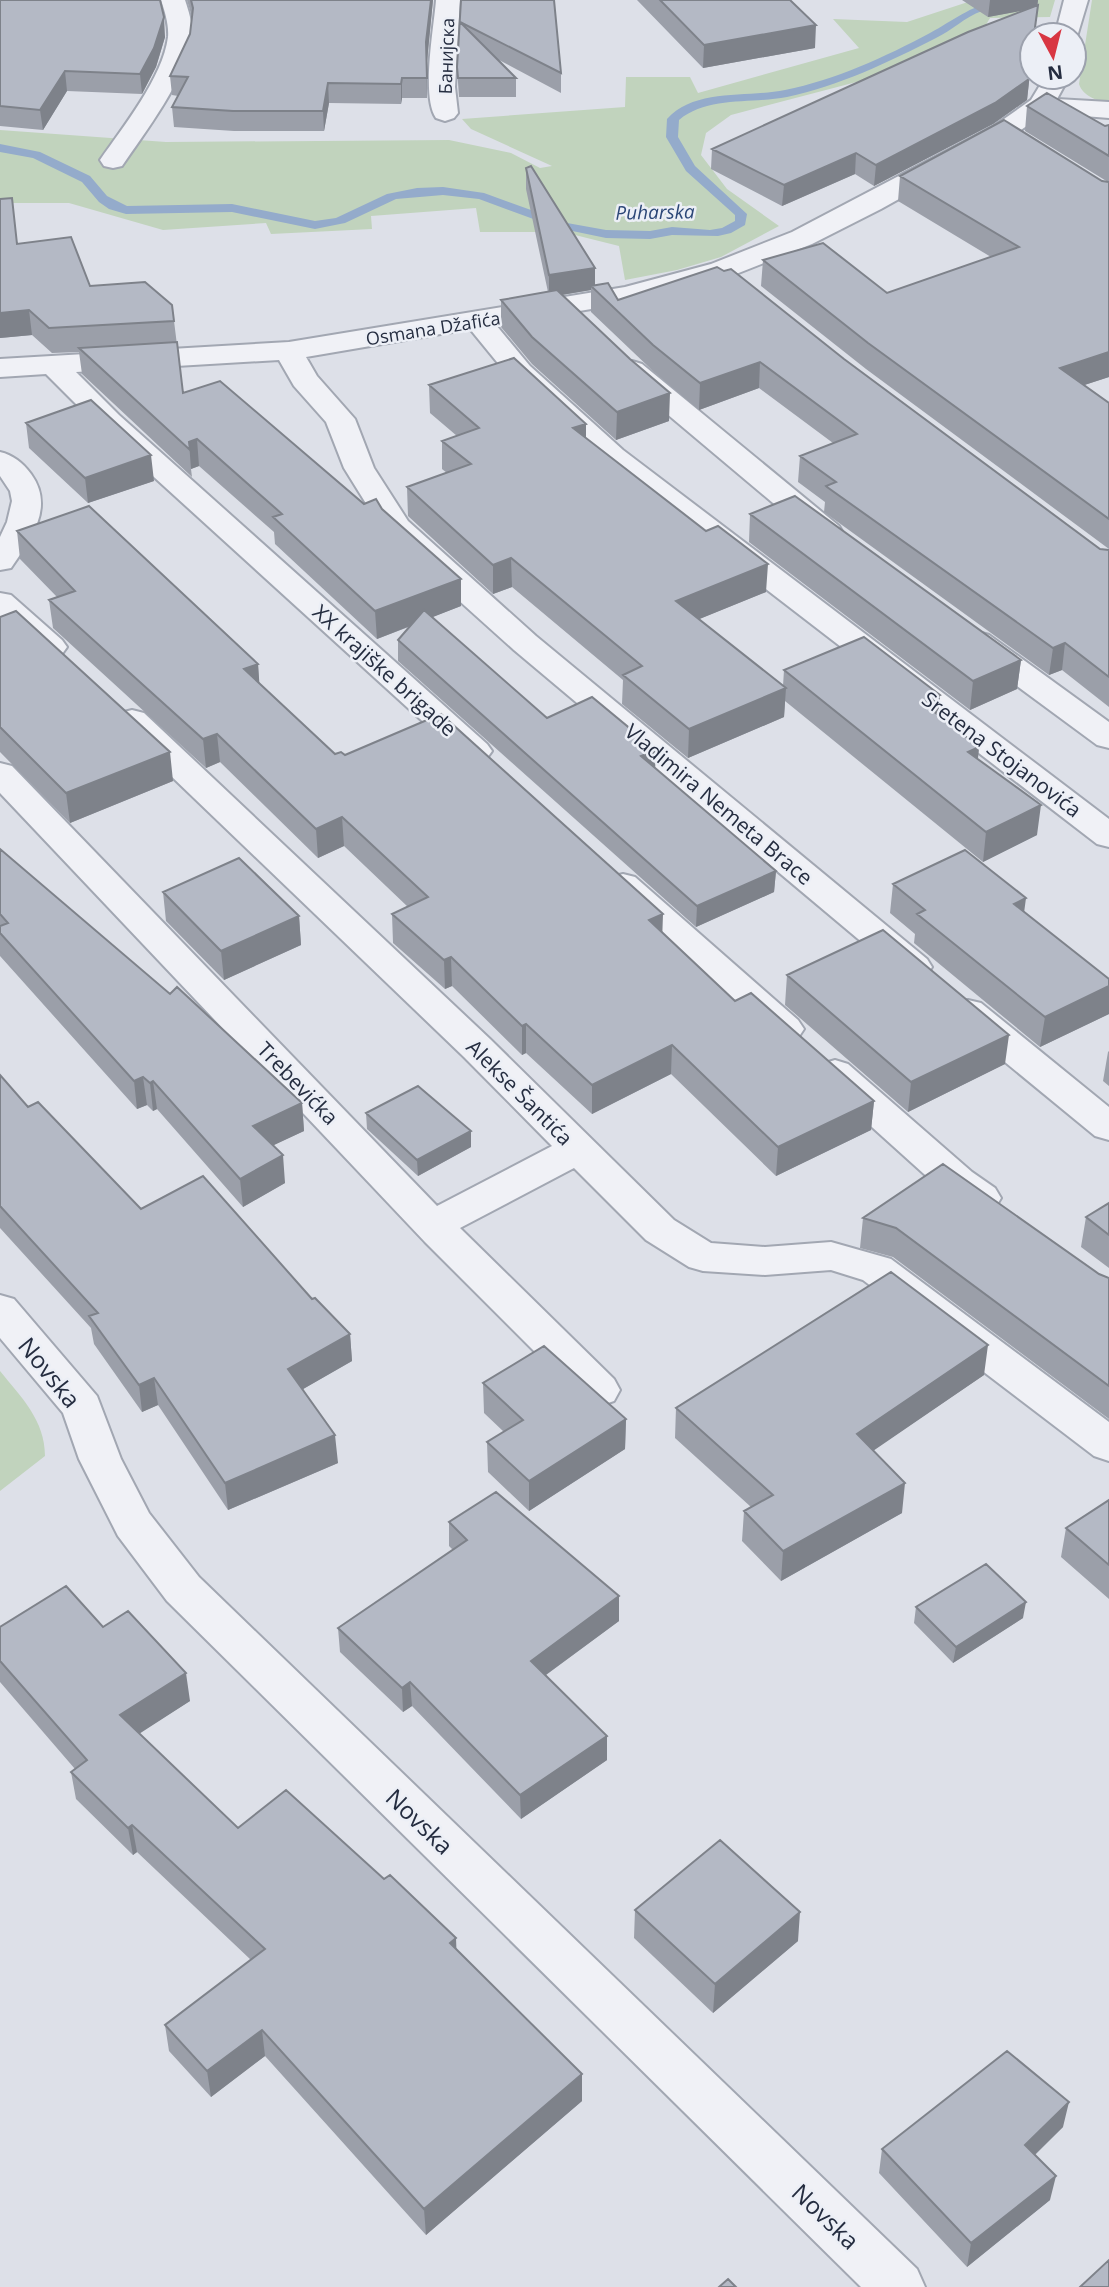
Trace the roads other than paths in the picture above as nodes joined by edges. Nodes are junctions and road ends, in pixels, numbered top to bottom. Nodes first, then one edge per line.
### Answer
1 (173, 0) edge
2 (448, 0) edge
3 (1076, 0) edge
4 (1071, 21) edge
5 (1049, 91) edge
6 (1041, 104) junction
7 (1109, 110) edge
8 (445, 113) dead end
9 (113, 160) dead end
10 (564, 305) junction
11 (478, 321) junction
12 (289, 351) junction
13 (53, 365) junction
14 (0, 368) edge
15 (0, 461) edge
16 (846, 546) edge
17 (0, 561) edge
18 (3, 600) edge
19 (956, 626) edge
20 (78, 671) edge
21 (107, 697) edge
22 (1109, 738) edge
23 (496, 771) edge
24 (0, 773) edge
25 (1109, 836) edge
26 (599, 863) edge
27 (1109, 1127) edge
28 (578, 1149) junction
29 (1002, 1213) edge
30 (433, 1225) junction
31 (0, 1310) edge
32 (600, 1390) dead end
33 (1109, 1445) edge
34 (898, 2287) edge

1 - 9 street
2 - 8 street, Банијска
3 - 4 street
5 - 6 street, Osmana Džafića
6 - 7 street
6 - 10 street, Osmana Džafića
10 - 11 street, Osmana Džafića
10 - 16 street
11 - 12 street, Osmana Džafića
11 - 25 street, Sretena Stojanovića
12 - 13 street, Osmana Džafića
12 - 27 street, Vladimira Nemeta Brace
13 - 14 street, Osmana Džafića
13 - 23 street, XX krajiške brigade
15 - 17 street
18 - 20 street
19 - 22 street
21 - 28 street, Alekse Šantića
24 - 30 street, Trebevićka
26 - 29 street
28 - 30 street
28 - 33 street, Alekse Šantića
30 - 32 street, Trebevićka
31 - 34 street, Novska

